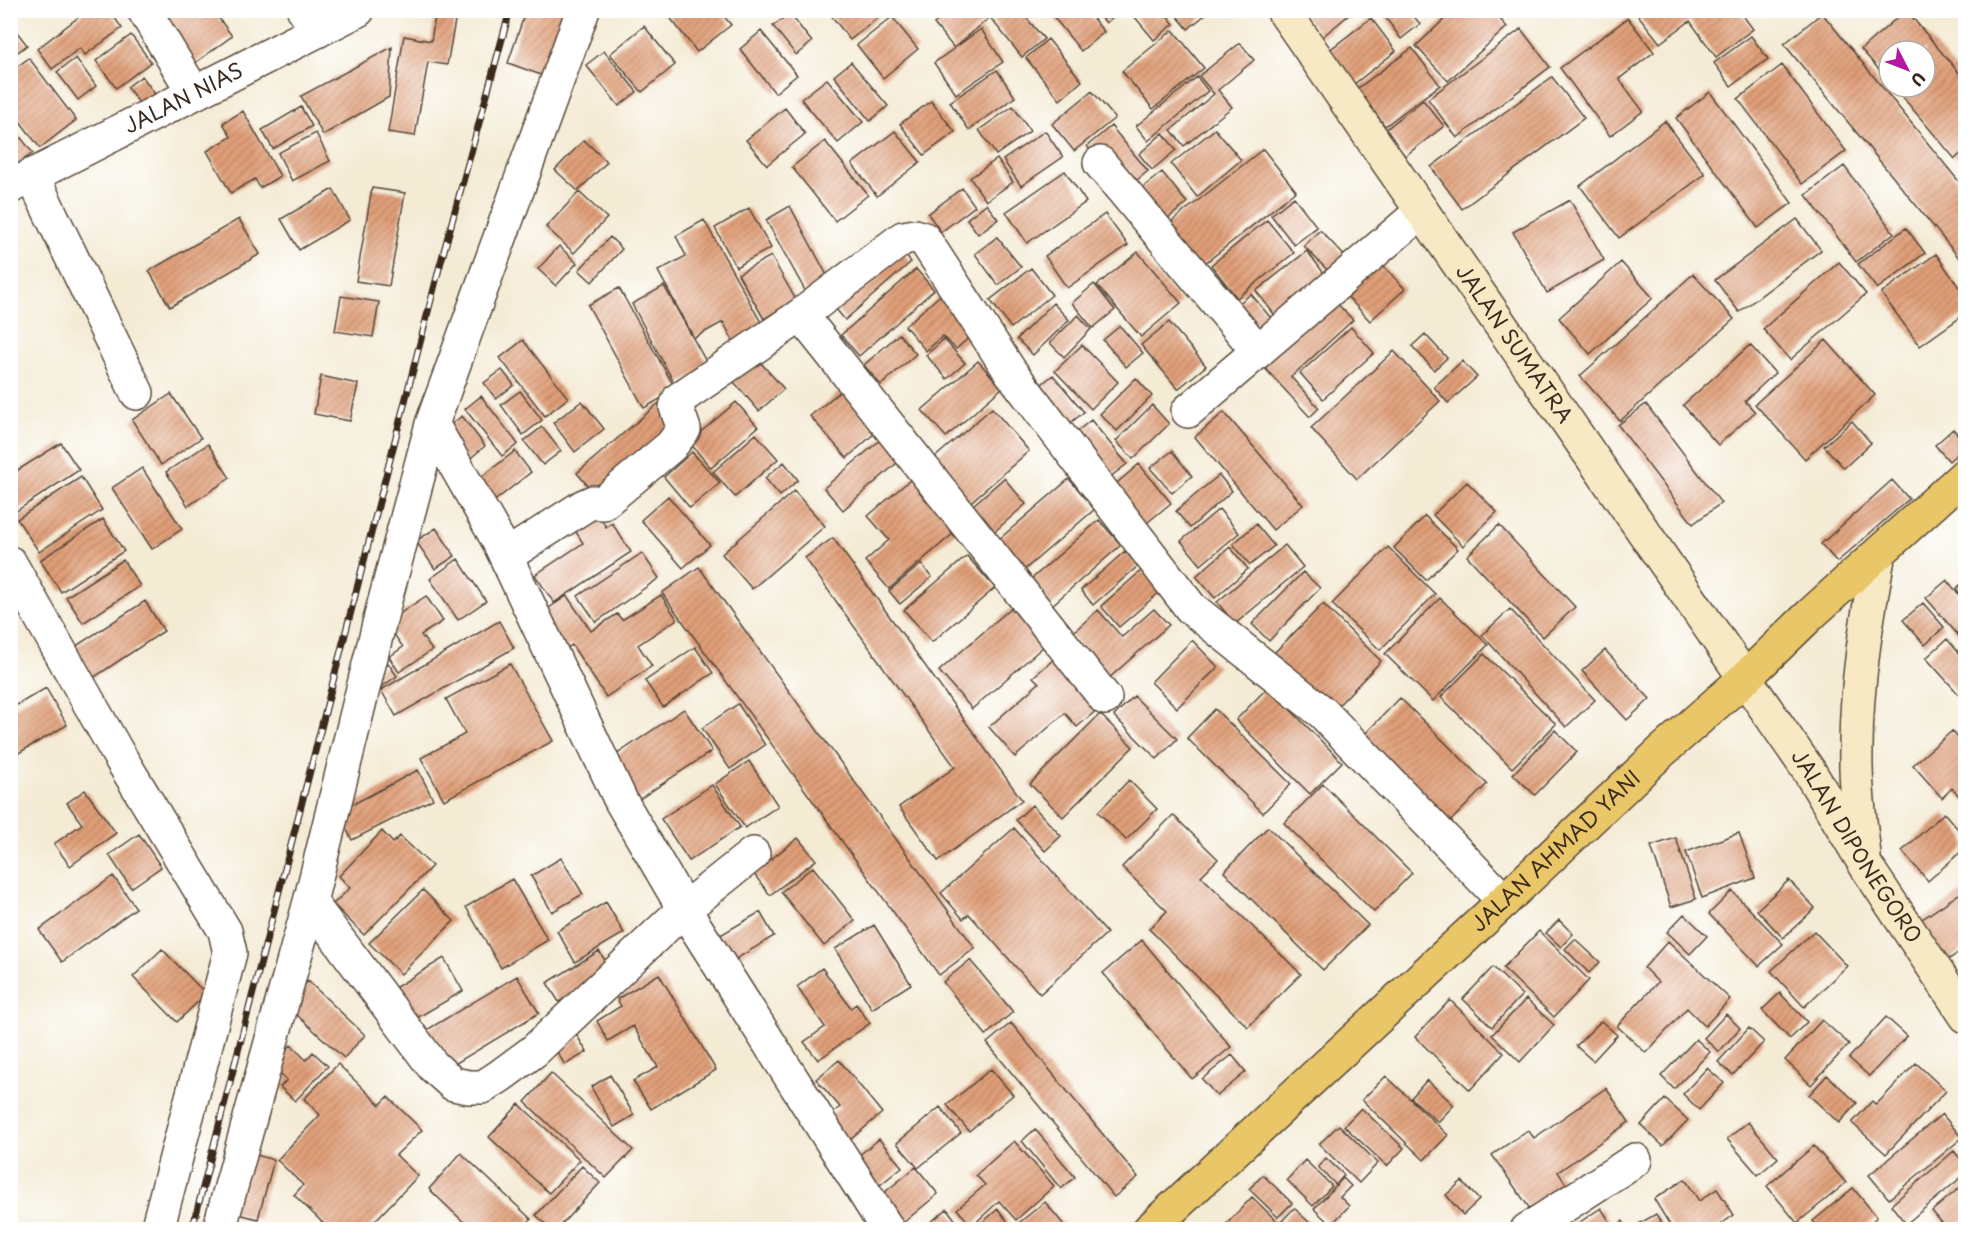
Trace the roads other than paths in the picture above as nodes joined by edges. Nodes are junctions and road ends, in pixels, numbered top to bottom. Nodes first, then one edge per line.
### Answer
1 (144, 10) edge
2 (358, 10) edge
3 (583, 10) edge
4 (1283, 10) edge
5 (310, 21) edge
6 (194, 93) junction
7 (1100, 163) dead end
8 (21, 181) edge
9 (1422, 211) junction
10 (801, 315) junction
11 (1258, 351) junction
12 (137, 393) dead end
13 (1188, 411) dead end
14 (432, 424) junction
15 (1965, 474) edge
16 (1879, 552) junction
17 (506, 556) junction
18 (10, 563) edge
19 (1744, 679) junction
20 (1106, 698) dead end
21 (753, 854) dead end
22 (1866, 866) junction
23 (1504, 901) junction
24 (310, 902) junction
25 (684, 909) junction
26 (1965, 1016) edge
27 (1635, 1160) dead end
28 (157, 1230) edge
29 (219, 1230) edge
30 (888, 1230) edge
31 (1149, 1230) edge
32 (1527, 1230) edge

1 - 6 street
2 - 5 street, JALAN NIAS
3 - 14 street
4 - 9 main road, JALAN SUMATRA
5 - 6 street, JALAN NIAS
6 - 8 street, JALAN NIAS
7 - 11 street
8 - 12 street
9 - 11 street
9 - 19 main road, JALAN SUMATRA
10 - 17 street
10 - 20 street
10 - 23 street
11 - 13 street
14 - 17 street
14 - 24 street
15 - 16 main road, JALAN AHMAD YANI
16 - 19 main road, JALAN AHMAD YANI
16 - 22 main road
17 - 25 street
18 - 28 street
19 - 22 main road, JALAN DIPONEGORO
19 - 23 main road, JALAN AHMAD YANI
21 - 25 street
22 - 26 main road, JALAN DIPONEGORO
23 - 31 main road, JALAN AHMAD YANI
24 - 25 street
24 - 29 street
25 - 30 street
27 - 32 street

